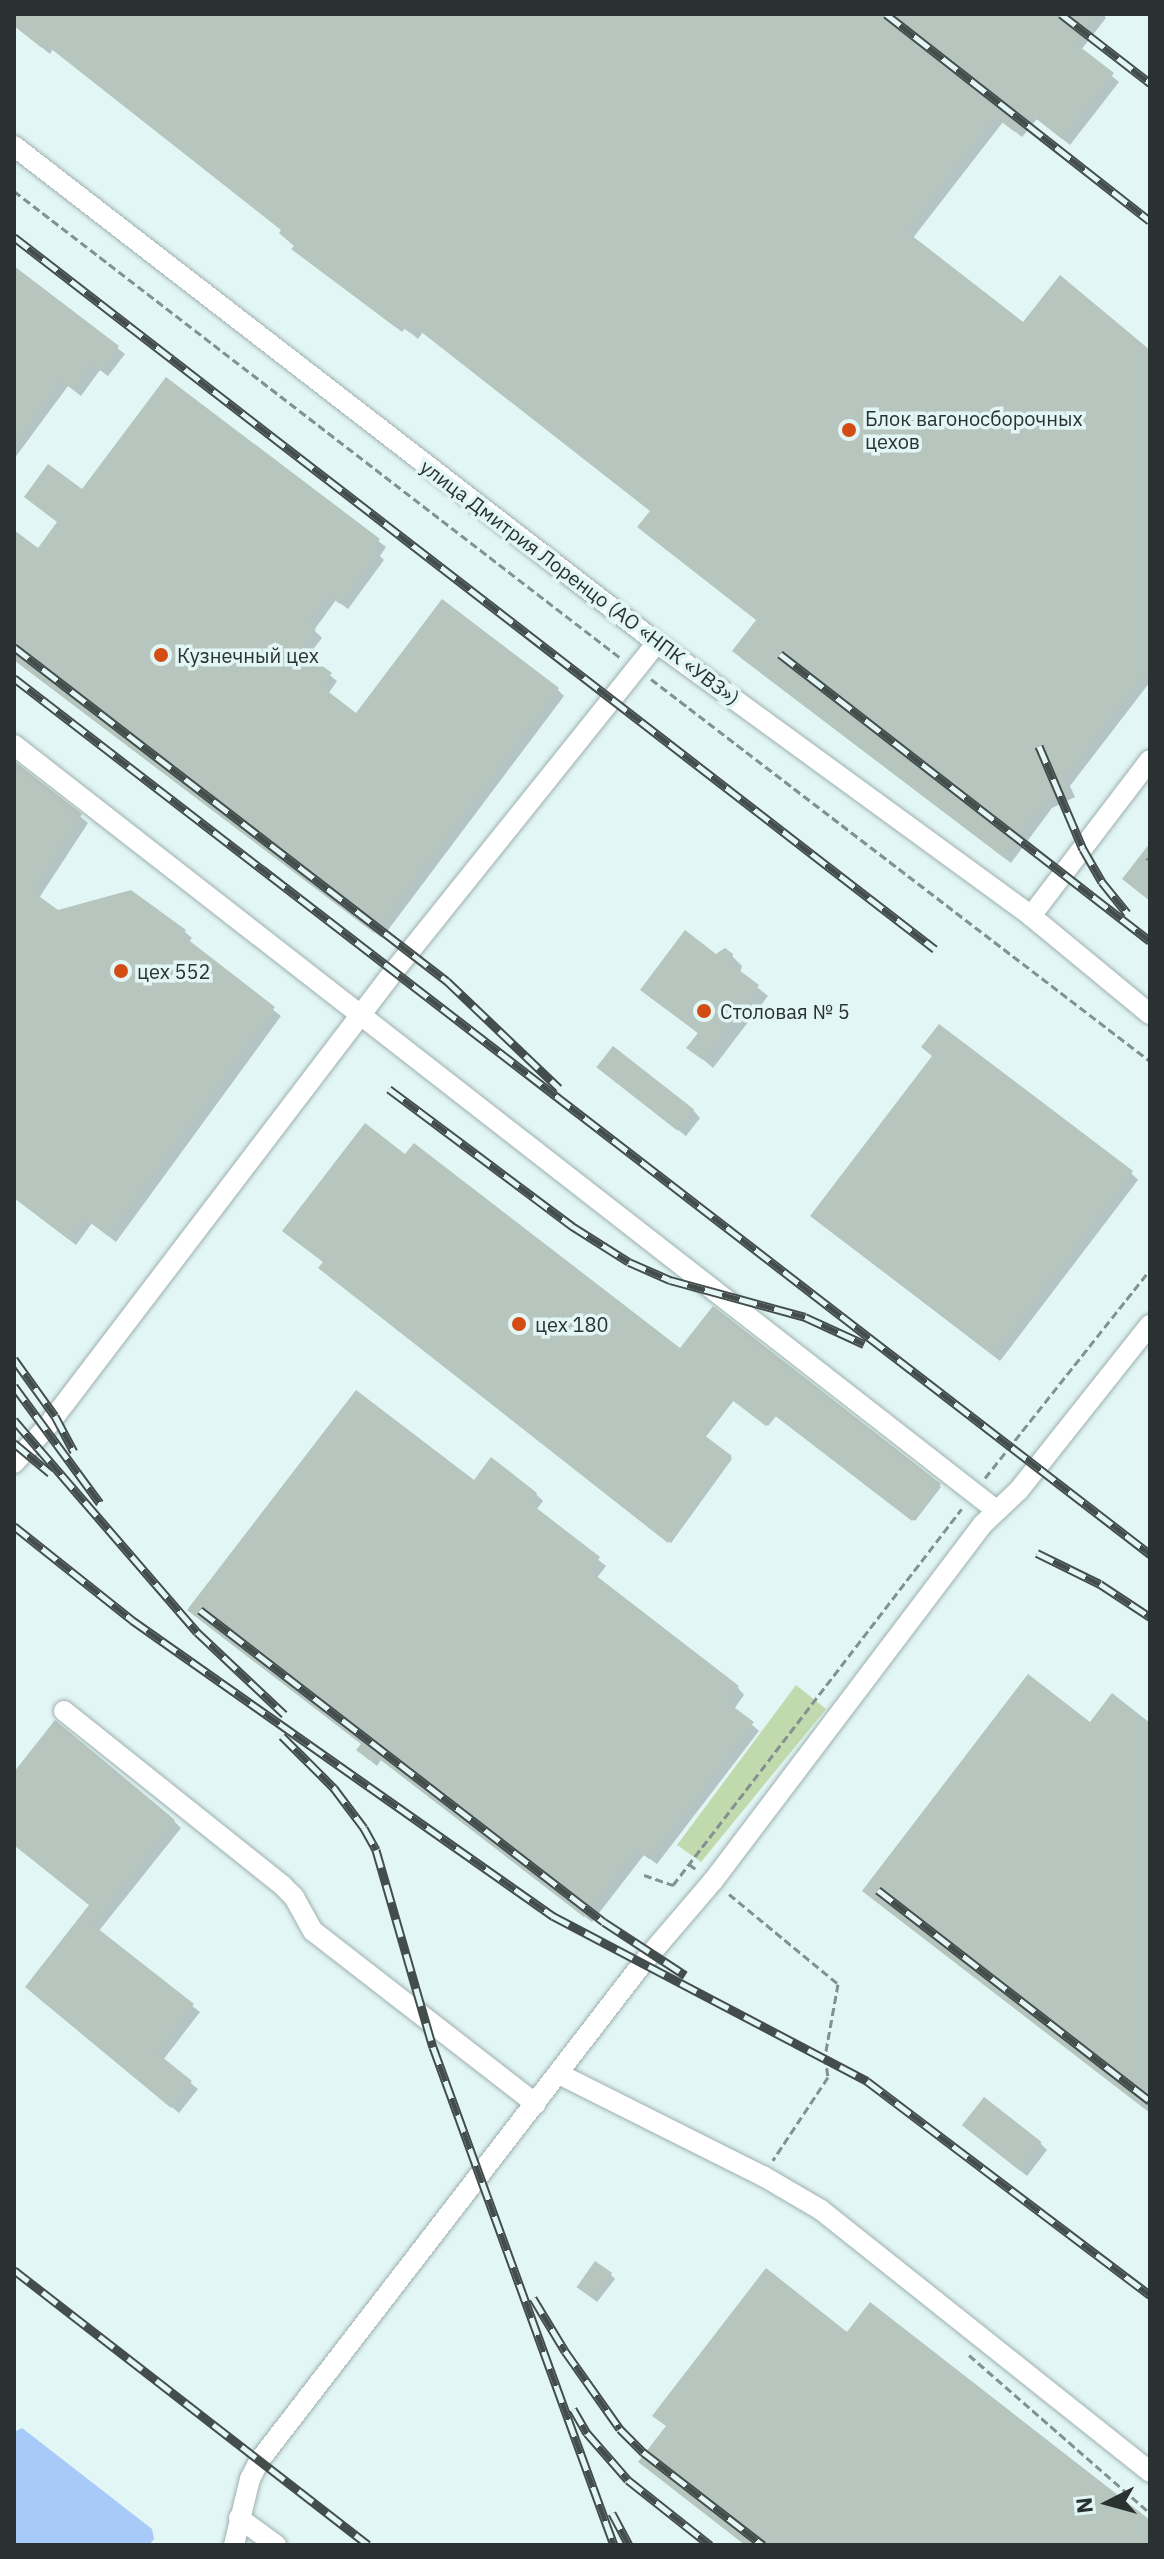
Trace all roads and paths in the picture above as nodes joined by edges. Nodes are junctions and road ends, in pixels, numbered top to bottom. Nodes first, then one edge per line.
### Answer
1 (14, 146) edge
2 (14, 191) edge
3 (657, 643) junction
4 (638, 669) junction
5 (14, 745) edge
6 (1150, 760) edge
7 (1031, 916) junction
8 (1150, 1014) edge
9 (361, 1017) junction
10 (1150, 1061) edge
11 (1150, 1270) edge
12 (1150, 1325) edge
13 (14, 1463) edge
14 (974, 1492) junction
15 (996, 1510) junction
16 (64, 1711) dead end
17 (689, 1864) junction
18 (644, 1875) dead end
19 (713, 1881) junction
20 (559, 2074) junction
21 (536, 2104) junction
22 (763, 2176) junction
23 (962, 2349) dead end
24 (1150, 2472) edge
25 (1150, 2513) edge
26 (239, 2518) junction
27 (234, 2545) edge
28 (276, 2545) edge

1 - 3 lane, улица Дмитрия Лоренцо (АО «НПК «УВЗ»)
2 - 4 path
3 - 4 lane
3 - 7 lane, улица Дмитрия Лоренцо (АО «НПК «УВЗ»)
4 - 9 lane
4 - 10 path
5 - 9 lane
6 - 7 lane
7 - 8 lane, улица Дмитрия Лоренцо (АО «НПК «УВЗ»)
9 - 13 lane
9 - 14 lane
11 - 14 path
12 - 15 lane
14 - 15 lane
14 - 17 path
15 - 19 lane
16 - 21 lane
17 - 18 path
17 - 19 path
19 - 20 lane
19 - 22 path
20 - 21 lane
20 - 22 lane
21 - 26 lane
22 - 24 lane
23 - 25 path
26 - 27 lane
26 - 28 lane

